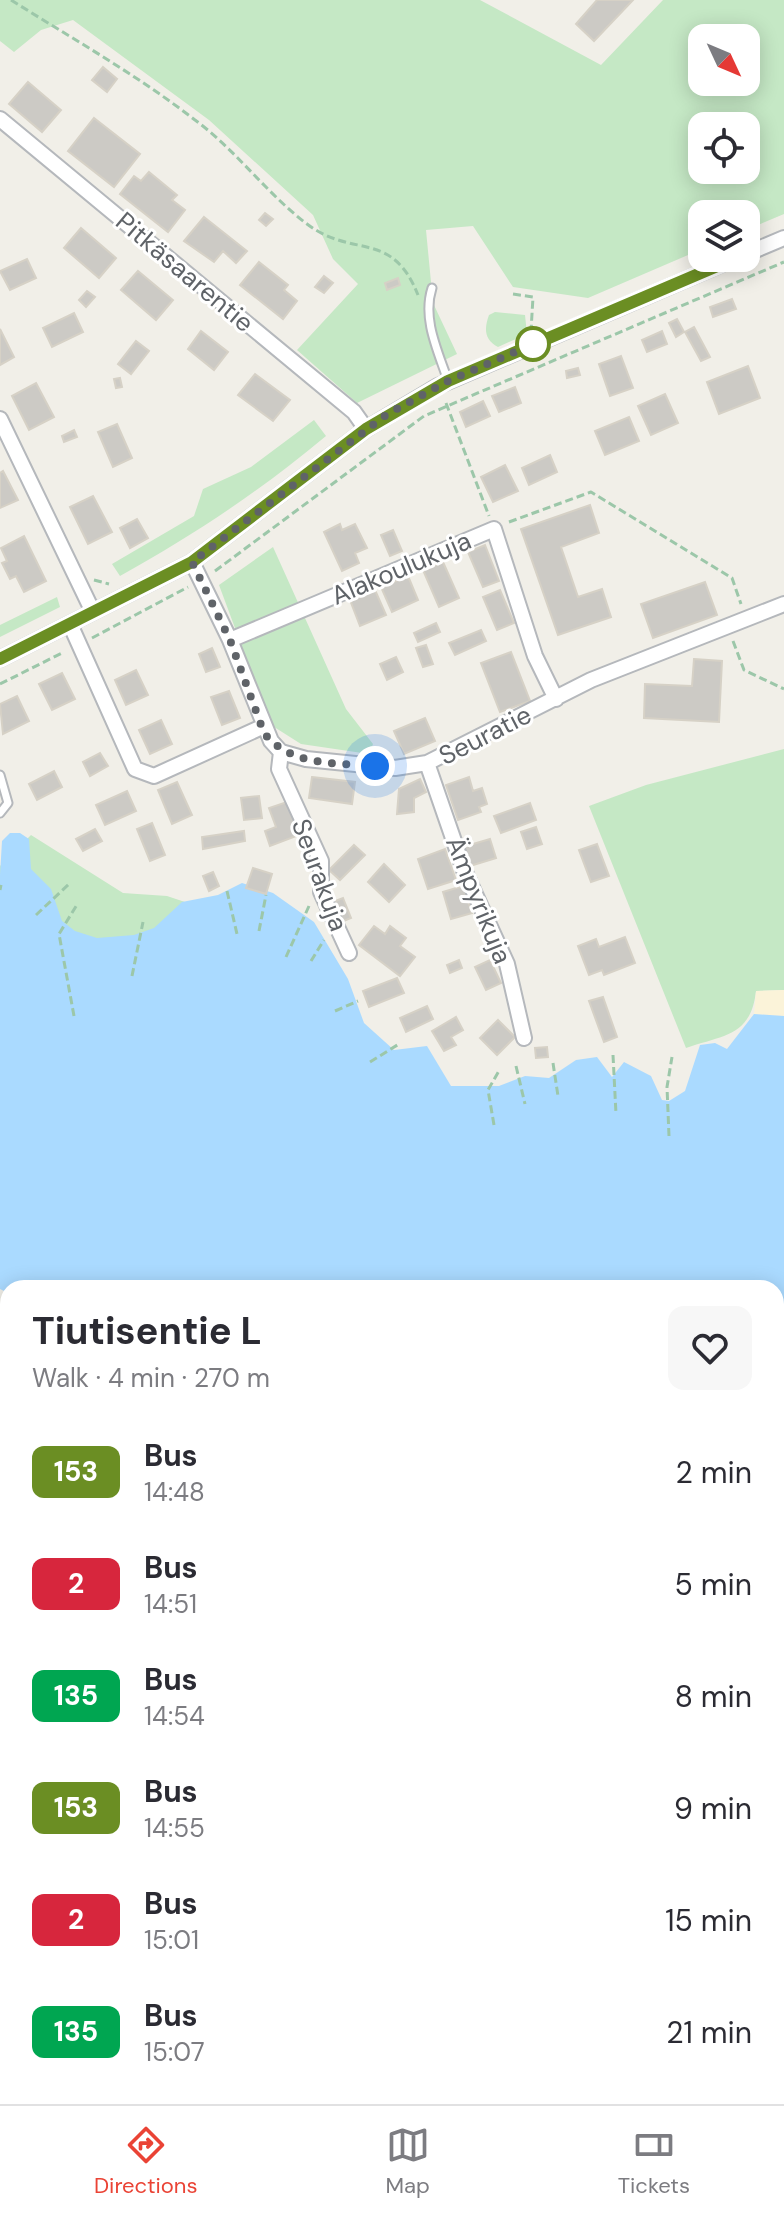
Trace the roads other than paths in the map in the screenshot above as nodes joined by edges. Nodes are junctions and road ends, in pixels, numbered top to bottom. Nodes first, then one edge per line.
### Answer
1 (0, 119) edge
2 (784, 238) edge
3 (760, 248) edge
4 (703, 272) edge
5 (432, 288) dead end
6 (448, 381) junction
7 (0, 419) edge
8 (366, 429) junction
9 (192, 562) junction
10 (784, 604) edge
11 (93, 612) junction
12 (70, 624) junction
13 (230, 640) junction
14 (0, 659) edge
15 (556, 699) junction
16 (262, 727) junction
17 (281, 752) junction
18 (427, 763) junction
19 (0, 775) edge
20 (0, 813) edge
21 (349, 953) dead end
22 (524, 1038) dead end

1 - 8 street, Pitkäsaarentie
2 - 3 street
4 - 6 street
5 - 6 lane
6 - 8 street
7 - 11 street
8 - 9 street
9 - 11 street
9 - 13 street
10 - 15 street, Seuratie
11 - 12 street
12 - 14 street
12 - 16 street
13 - 15 street, Alakoulukuja
13 - 16 street
15 - 18 street, Seuratie
16 - 17 street
17 - 18 street, Seuratie
17 - 21 street, Seurakuja
18 - 22 street, Ämpyrikuja
19 - 20 lane

